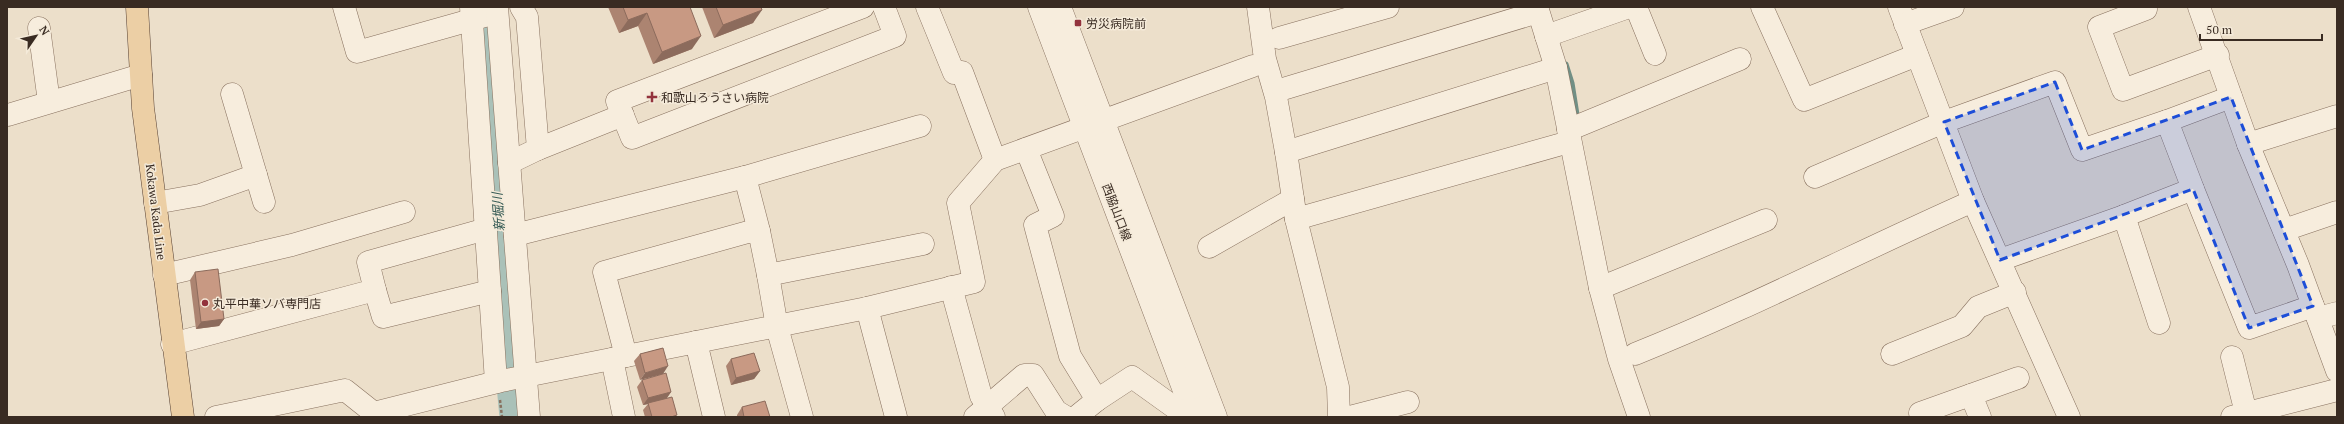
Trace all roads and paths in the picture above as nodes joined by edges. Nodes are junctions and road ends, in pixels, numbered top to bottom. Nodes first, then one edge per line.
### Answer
1 (138, 7) edge
2 (344, 7) edge
3 (521, 7) edge
4 (863, 7) edge
5 (884, 7) edge
6 (927, 7) edge
7 (1039, 7) edge
8 (1060, 7) edge
9 (1258, 7) edge
10 (1388, 7) edge
11 (1629, 7) edge
12 (1636, 7) edge
13 (1762, 7) edge
14 (1953, 7) edge
15 (2145, 7) edge
16 (2199, 7) edge
17 (497, 10) edge
18 (1538, 10) edge
19 (471, 13) edge
20 (1902, 16) edge
21 (39, 28) dead end
22 (1554, 34) junction
23 (1279, 38) dead end
24 (1655, 54) dead end
25 (1917, 55) junction
26 (2218, 55) junction
27 (1740, 59) dead end
28 (1252, 66) dead end
29 (1556, 68) junction
30 (140, 75) junction
31 (1283, 89) dead end
32 (232, 94) dead end
33 (2231, 97) junction
34 (49, 102) junction
35 (620, 108) junction
36 (8, 115) edge
37 (2337, 116) edge
38 (2168, 121) junction
39 (1944, 122) junction
40 (1094, 124) junction
41 (920, 126) dead end
42 (1574, 131) junction
43 (2248, 144) junction
44 (538, 149) junction
45 (1026, 149) junction
46 (1286, 152) junction
47 (995, 160) junction
48 (509, 163) junction
49 (256, 176) junction
50 (745, 177) junction
51 (1815, 177) dead end
52 (2193, 190) junction
53 (1973, 200) junction
54 (264, 202) dead end
55 (154, 203) junction
56 (1295, 209) junction
57 (404, 212) dead end
58 (2337, 212) edge
59 (2124, 216) junction
60 (1766, 220) dead end
61 (486, 229) junction
62 (2284, 230) junction
63 (759, 231) junction
64 (515, 235) junction
65 (923, 244) dead end
66 (1209, 247) dead end
67 (2000, 260) junction
68 (164, 275) junction
69 (768, 275) junction
70 (1607, 285) junction
71 (951, 287) junction
72 (376, 290) junction
73 (490, 291) junction
74 (2015, 292) junction
75 (867, 308) junction
76 (2323, 312) edge
77 (2159, 323) dead end
78 (777, 327) junction
79 (696, 342) junction
80 (172, 344) junction
81 (1635, 354) dead end
82 (1892, 354) dead end
83 (619, 357) junction
84 (2232, 357) dead end
85 (2337, 372) edge
86 (2018, 378) dead end
87 (511, 379) junction
88 (2337, 390) edge
89 (1971, 395) junction
90 (1097, 400) junction
91 (1408, 402) dead end
92 (1203, 413) edge
93 (1920, 413) dead end
94 (986, 414) edge
95 (2242, 416) edge
96 (183, 417) edge
97 (216, 417) edge
98 (529, 417) edge
99 (624, 417) edge
100 (714, 417) edge
101 (802, 417) edge
102 (896, 417) edge
103 (1066, 417) edge
104 (1076, 417) edge
105 (1339, 417) edge
106 (1350, 417) edge
107 (1639, 417) edge
108 (1980, 417) edge
109 (2069, 417) edge

1 - 30 main road, Kokawa Kada Line
2 - 19 street
3 - 44 street
4 - 35 street
5 - 35 street
6 - 47 street
7 - 40 street, 西脇山口線
8 - 40 street, 西脇山口線
9 - 46 street
10 - 23 street
11 - 22 street
12 - 24 street
13 - 25 street
14 - 20 street
15 - 26 street
16 - 26 street
17 - 19 street
17 - 48 street
18 - 22 street
18 - 31 street
19 - 61 street
20 - 25 street
21 - 34 street
22 - 29 street
25 - 39 street
26 - 33 street
27 - 42 street
28 - 40 street
29 - 42 street
29 - 46 street
30 - 34 street
30 - 55 main road, Kokawa Kada Line
32 - 49 street
33 - 38 street
33 - 43 street
34 - 36 street
35 - 44 street
37 - 43 street
38 - 39 street
38 - 52 street
39 - 51 street
39 - 53 street
40 - 45 street
40 - 92 street, 西脇山口線
41 - 50 street
42 - 56 street
42 - 70 street
43 - 62 street
44 - 48 street
45 - 47 street
45 - 90 street
46 - 56 street
47 - 71 street
48 - 64 street
49 - 54 street
49 - 55 street
50 - 63 street
50 - 64 street
52 - 59 street
52 - 76 street
53 - 67 street
53 - 81 street
55 - 68 main road, Kokawa Kada Line
56 - 66 street
56 - 105 street
57 - 68 street
58 - 62 street
59 - 67 street
59 - 77 street
60 - 70 street
61 - 72 street
61 - 73 street
62 - 76 street
63 - 69 street
63 - 83 street
64 - 87 street
65 - 69 street
67 - 74 street
68 - 80 main road, Kokawa Kada Line
69 - 78 street
70 - 107 street
71 - 75 street
71 - 94 street
72 - 73 street
72 - 80 street
73 - 87 street
74 - 82 street
74 - 109 street
75 - 78 street
75 - 102 street
76 - 85 street
78 - 79 street
78 - 101 street
79 - 83 street
79 - 100 street
80 - 96 main road, Kokawa Kada Line
83 - 87 street
83 - 99 street
84 - 95 street
86 - 89 street
87 - 97 street
87 - 98 street
88 - 95 street
89 - 93 street
89 - 108 street
90 - 92 street
90 - 104 street
91 - 106 street
94 - 103 street

